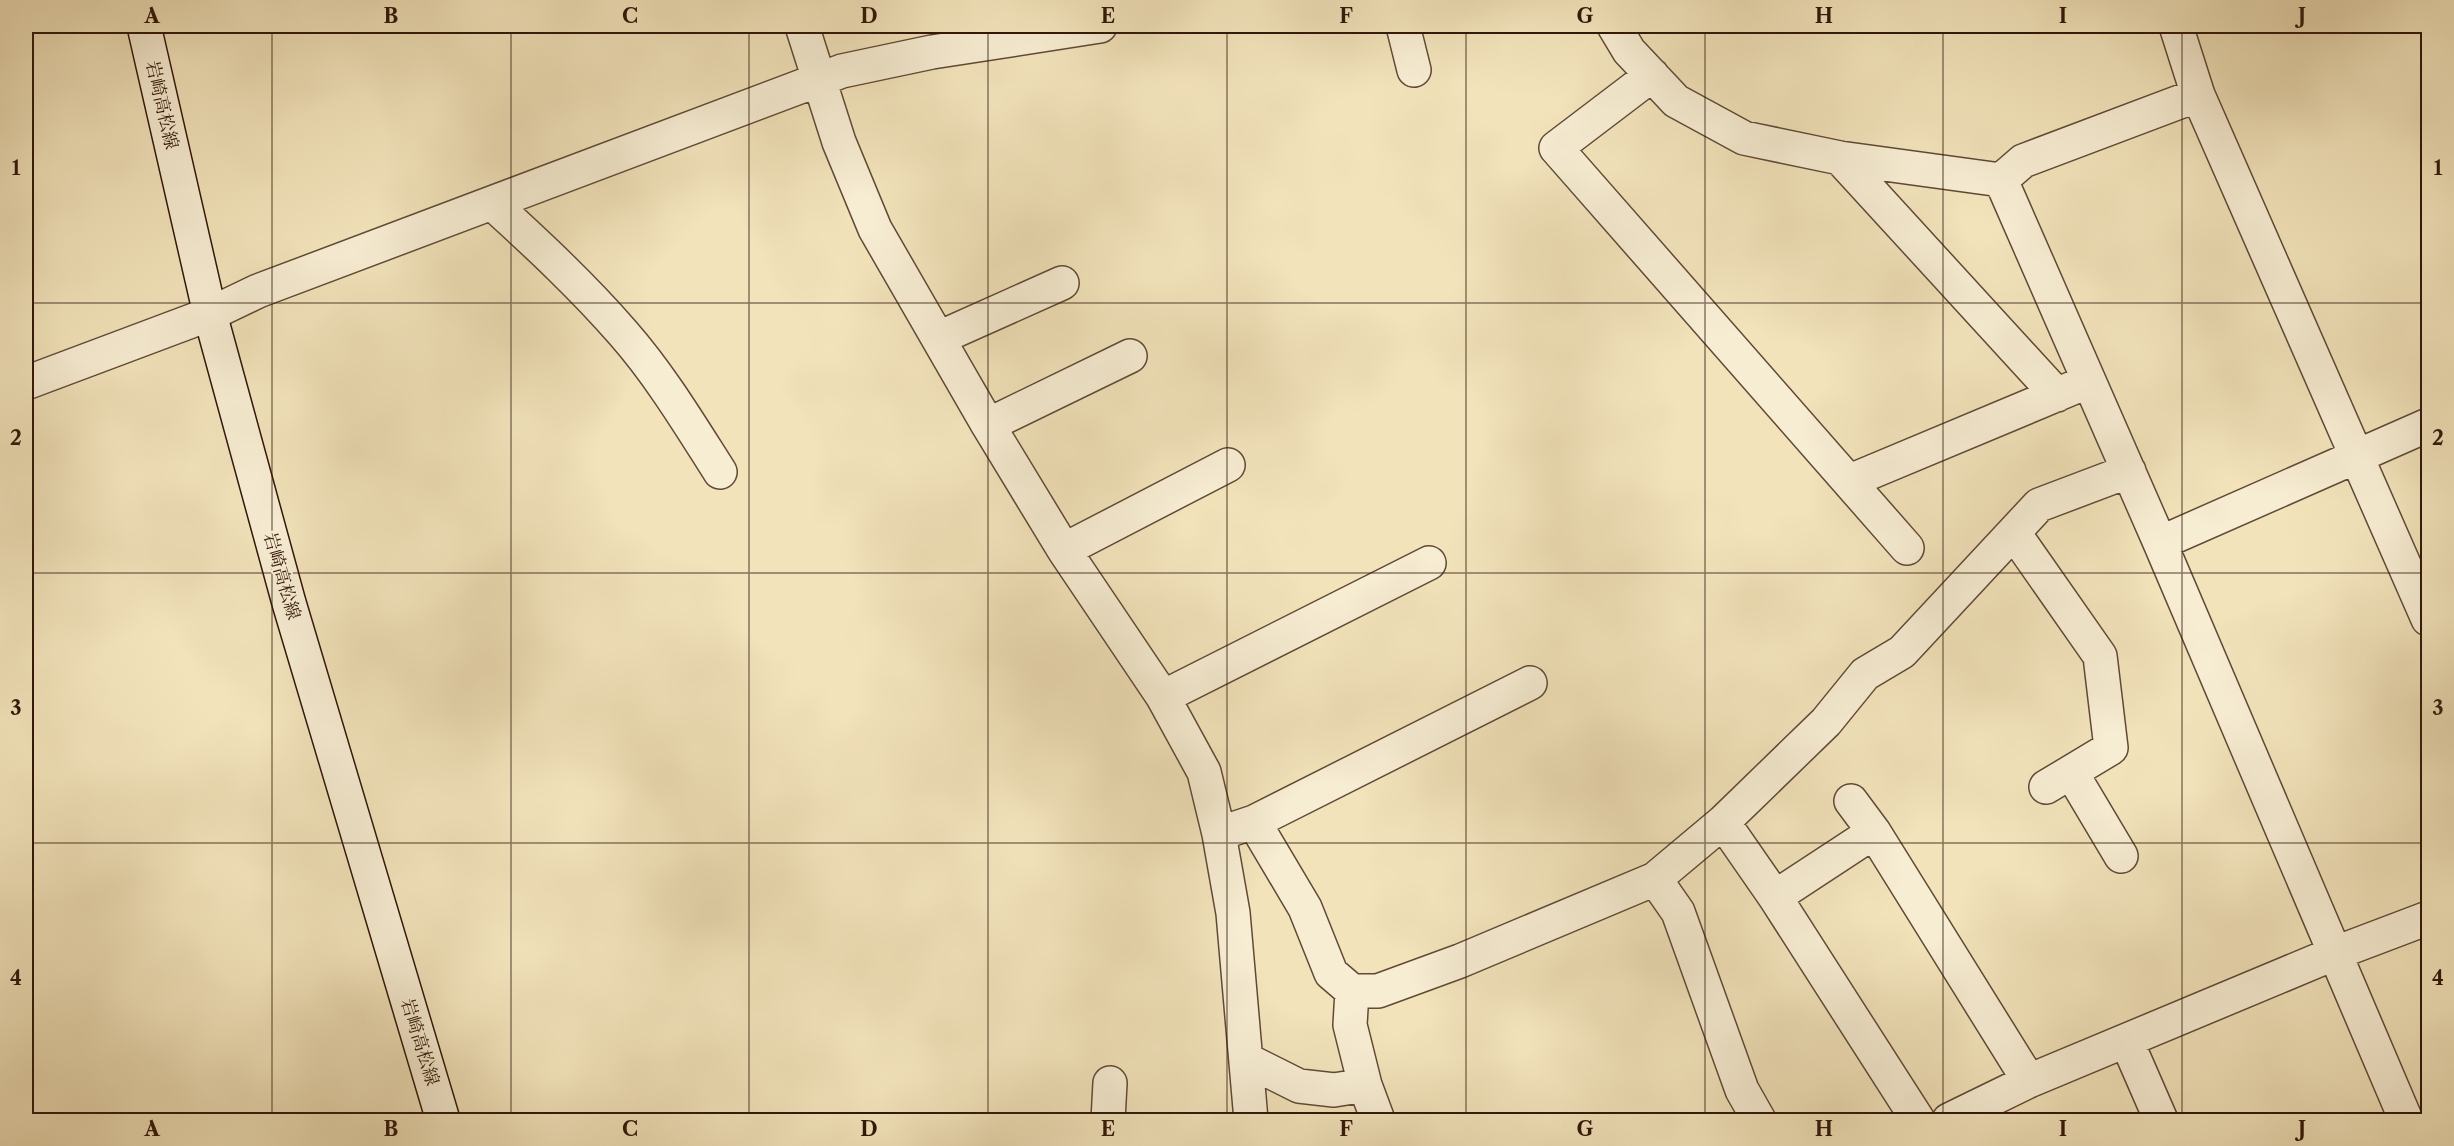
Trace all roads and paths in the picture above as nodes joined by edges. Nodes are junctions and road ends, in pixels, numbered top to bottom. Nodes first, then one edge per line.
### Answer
1 (144, 26) edge
2 (802, 26) edge
3 (1100, 26) edge
4 (1403, 26) edge
5 (1614, 26) edge
6 (2176, 26) edge
7 (1414, 70) dead end
8 (1652, 75) junction
9 (819, 80) junction
10 (2198, 95) junction
11 (1840, 158) junction
12 (2001, 180) junction
13 (493, 204) junction
14 (1062, 283) dead end
15 (210, 314) junction
16 (939, 339) junction
17 (1130, 356) dead end
18 (2089, 381) junction
19 (26, 382) edge
20 (2057, 395) junction
21 (988, 425) junction
22 (2428, 425) edge
23 (2360, 458) junction
24 (1228, 465) dead end
25 (2129, 471) junction
26 (720, 472) dead end
27 (1850, 481) junction
28 (2014, 533) junction
29 (2160, 543) junction
30 (1907, 548) dead end
31 (1064, 550) junction
32 (1429, 563) dead end
33 (2428, 620) edge
34 (1530, 683) dead end
35 (1163, 697) junction
36 (1851, 801) dead end
37 (1254, 822) junction
38 (1723, 822) junction
39 (1874, 832) junction
40 (1220, 834) junction
41 (2121, 856) dead end
42 (1655, 879) junction
43 (1775, 897) junction
44 (2428, 918) edge
45 (2333, 954) junction
46 (1352, 992) junction
47 (2127, 1042) junction
48 (1247, 1060) junction
49 (2029, 1082) junction
50 (1110, 1083) dead end
51 (1365, 1085) junction
52 (443, 1120) edge
53 (1108, 1120) edge
54 (1251, 1120) edge
55 (1378, 1120) edge
56 (1759, 1120) edge
57 (1918, 1120) edge
58 (1948, 1120) edge
59 (2161, 1120) edge
60 (2406, 1120) edge

1 - 15 street, 岩崎高松線
2 - 9 street
3 - 9 street
4 - 7 street
5 - 8 street
6 - 10 street
8 - 11 street
8 - 27 street
9 - 13 street
9 - 16 street
10 - 12 street
10 - 23 street
11 - 12 street
11 - 20 street
12 - 18 street
13 - 15 street
13 - 26 street
14 - 16 street
15 - 19 street
15 - 52 street, 岩崎高松線
16 - 21 street
17 - 21 street
18 - 20 street
18 - 25 street
20 - 27 street
21 - 31 street
22 - 23 street
23 - 29 street
23 - 33 street
24 - 31 street
25 - 28 street
25 - 29 street
27 - 30 street
28 - 38 street
28 - 41 street
29 - 45 street
31 - 35 street
32 - 35 street
34 - 37 street
35 - 40 street
36 - 39 street
37 - 40 street
37 - 46 street
38 - 42 street
38 - 43 street
39 - 43 street
39 - 49 street
40 - 48 street
42 - 46 street
42 - 56 street
43 - 57 street
44 - 45 street
45 - 47 street
45 - 60 street
46 - 51 street
47 - 49 street
47 - 59 street
48 - 51 street
48 - 54 street
49 - 58 street
50 - 53 street
51 - 55 street

